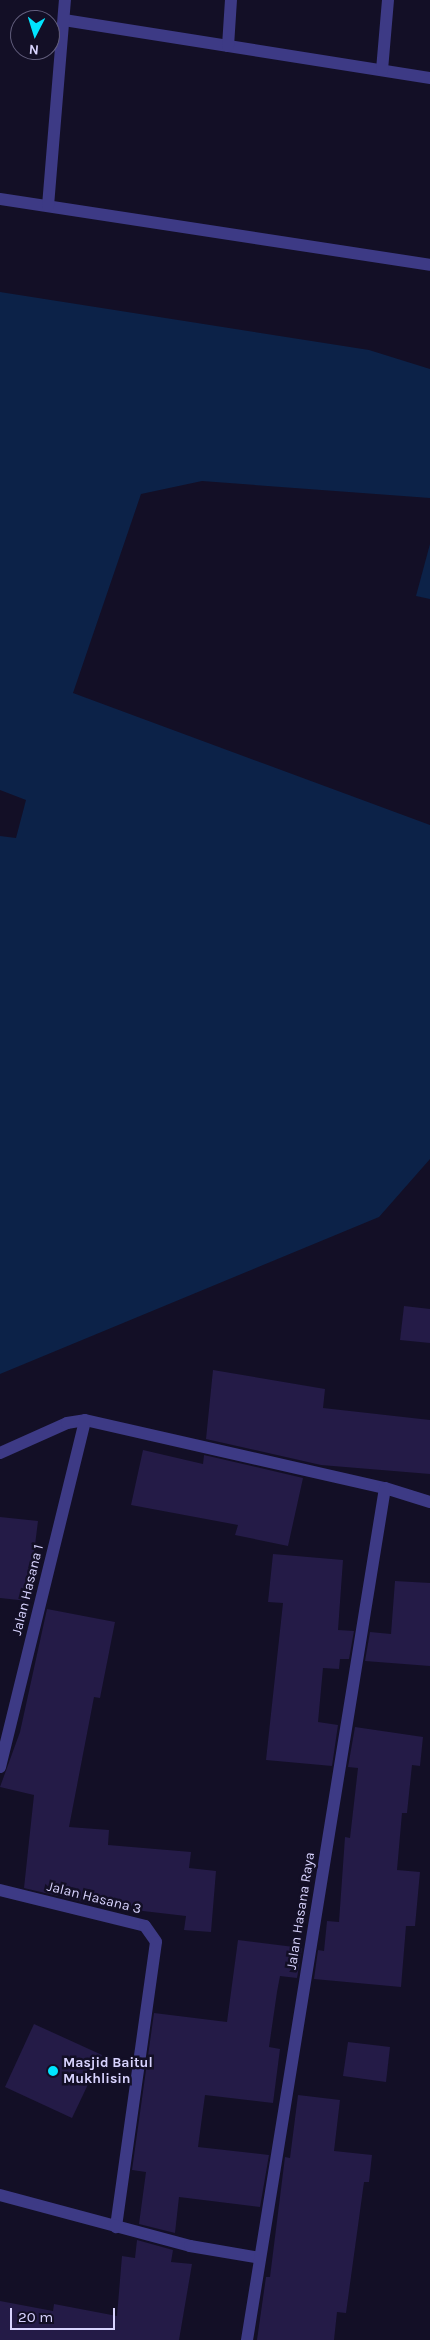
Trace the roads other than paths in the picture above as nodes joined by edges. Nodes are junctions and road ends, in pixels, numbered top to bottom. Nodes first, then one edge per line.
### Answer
1 (65, 0) edge
2 (231, 0) edge
3 (388, 0) edge
4 (64, 20) junction
5 (228, 46) junction
6 (382, 70) junction
7 (430, 78) edge
8 (0, 199) edge
9 (48, 206) junction
10 (430, 265) edge
11 (85, 1420) junction
12 (0, 1453) edge
13 (385, 1488) junction
14 (430, 1502) edge
15 (0, 1767) edge
16 (0, 1890) edge
17 (0, 2195) edge
18 (116, 2227) junction
19 (260, 2258) junction
20 (247, 2340) edge

1 - 4 street
2 - 5 street
3 - 6 street
4 - 5 street
4 - 9 street
5 - 6 street
6 - 7 street
8 - 9 street
9 - 10 street
11 - 12 street
11 - 13 street
11 - 15 street, Jalan Hasana 1
13 - 14 street
13 - 19 street, Jalan Hasana Raya
16 - 18 street, Jalan Hasana 3
17 - 18 street
18 - 19 street
19 - 20 street, Jalan Hasana Raya

